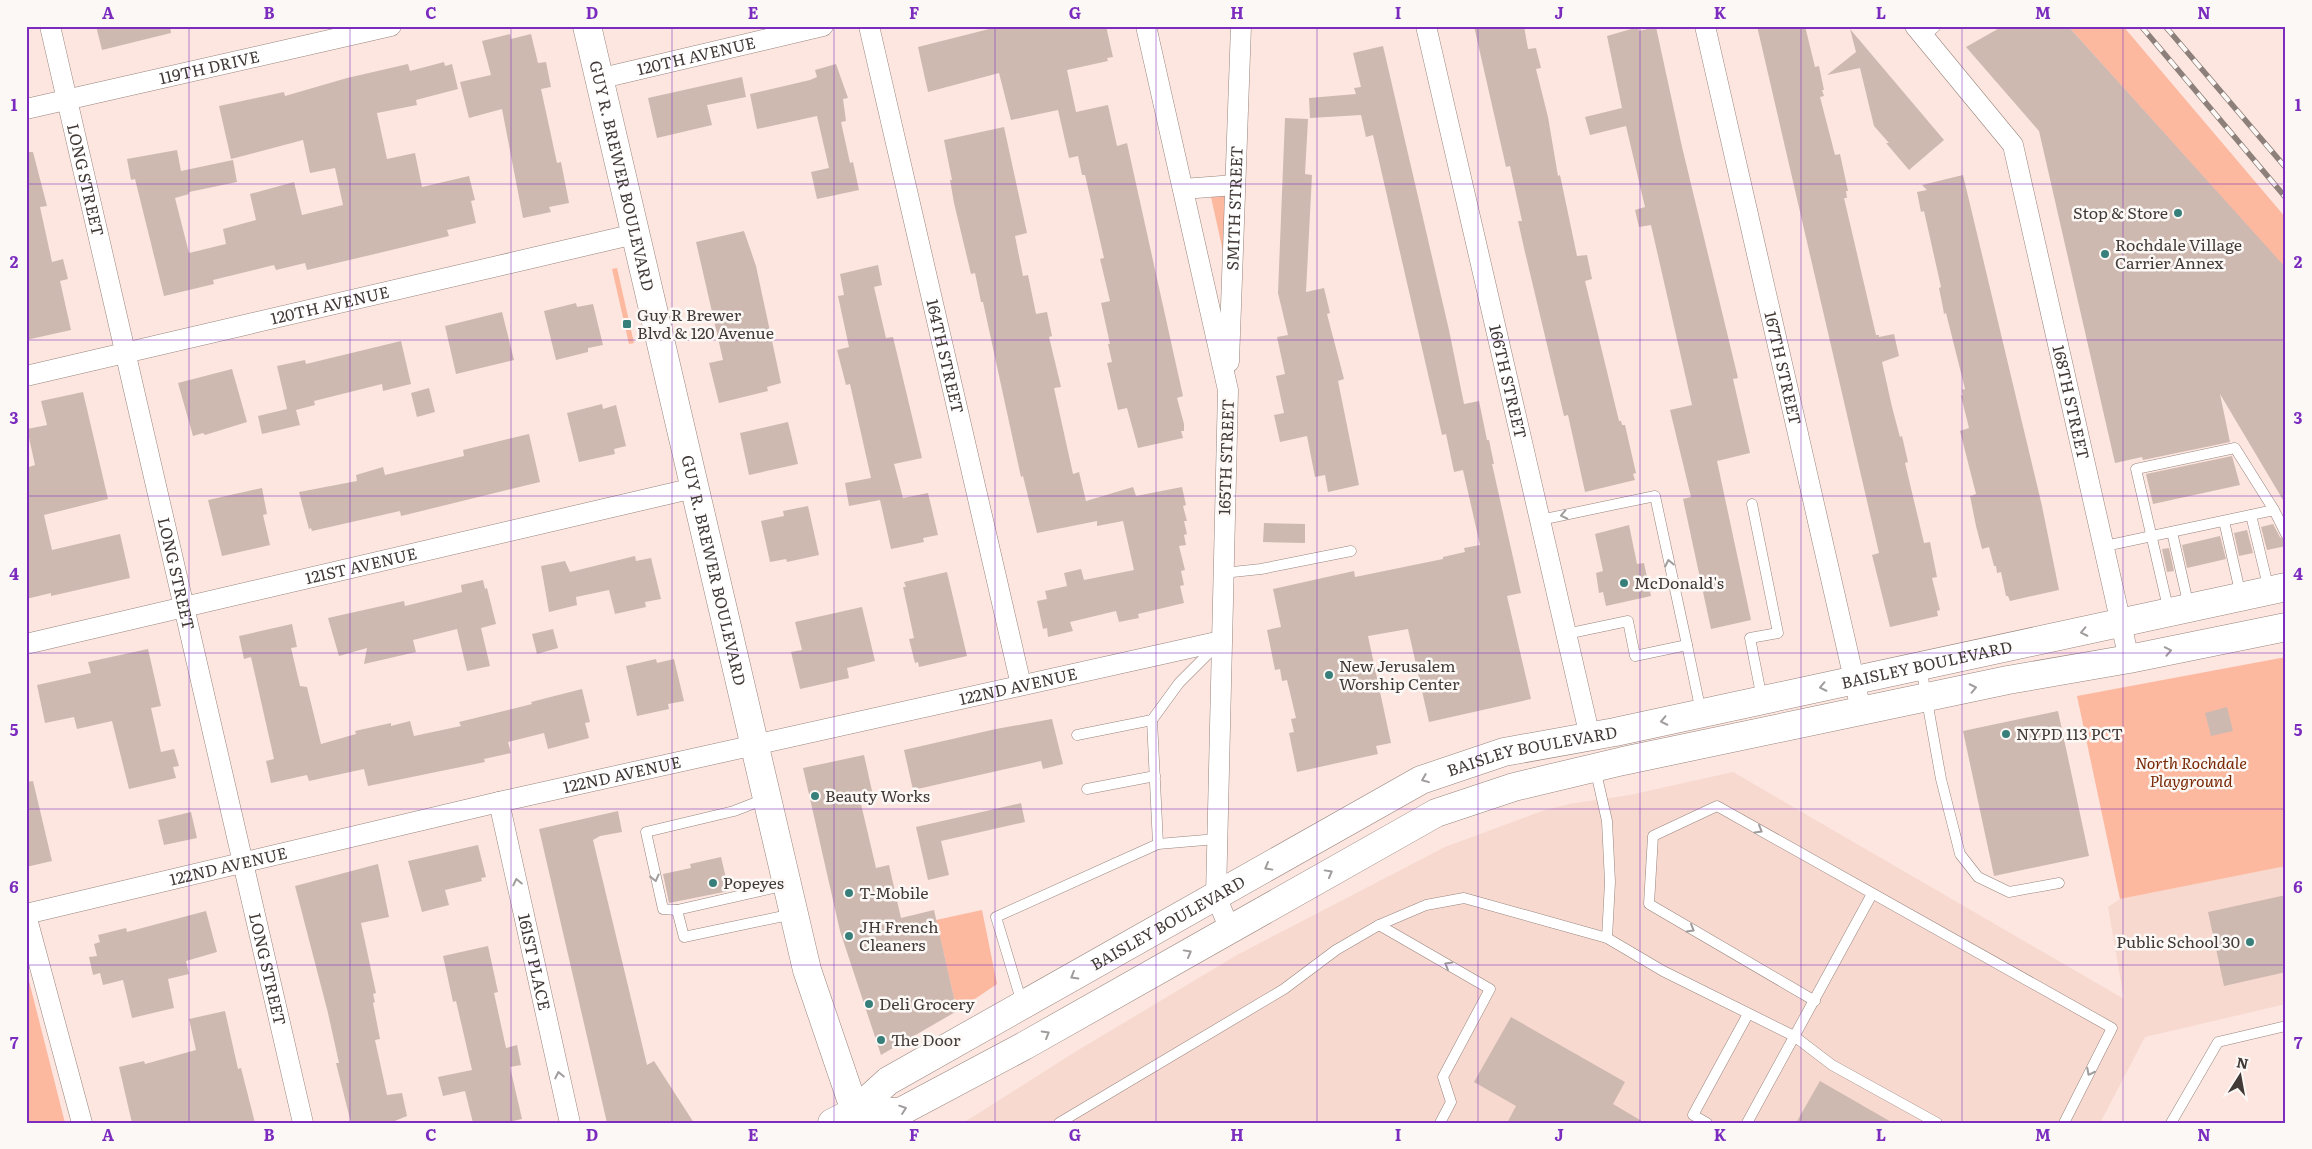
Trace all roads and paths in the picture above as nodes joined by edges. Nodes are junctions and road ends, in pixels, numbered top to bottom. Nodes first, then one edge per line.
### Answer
1 (50, 26) edge
2 (391, 26) edge
3 (587, 26) edge
4 (823, 26) edge
5 (869, 26) edge
6 (1146, 26) edge
7 (1241, 26) edge
8 (1426, 26) edge
9 (1704, 26) edge
10 (1925, 30) edge
11 (598, 78) junction
12 (68, 100) junction
13 (26, 109) edge
14 (1235, 185) junction
15 (1183, 189) junction
16 (636, 234) junction
17 (125, 353) junction
18 (26, 376) edge
19 (1228, 390) junction
20 (694, 488) junction
21 (1752, 504) dead end
22 (2274, 510) junction
23 (2251, 515) junction
24 (1540, 520) junction
25 (2224, 521) junction
26 (2172, 532) junction
27 (2286, 534) edge
28 (2151, 537) junction
29 (2105, 546) junction
30 (1351, 551) dead end
31 (1223, 573) junction
32 (2277, 588) edge
33 (2241, 596) junction
34 (184, 607) junction
35 (2179, 610) junction
36 (2122, 624) junction
37 (2286, 627) edge
38 (1566, 634) junction
39 (1221, 641) junction
40 (26, 644) edge
41 (1687, 645) junction
42 (2129, 659) junction
43 (1920, 666) junction
44 (1855, 680) junction
45 (1021, 685) junction
46 (1926, 698) junction
47 (1763, 700) junction
48 (1861, 710) junction
49 (1702, 713) junction
50 (1152, 720) junction
51 (1077, 735) dead end
52 (1590, 737) junction
53 (753, 745) junction
54 (1595, 768) junction
55 (1155, 776) junction
56 (1087, 789) dead end
57 (766, 799) junction
58 (499, 802) junction
59 (1217, 839) junction
60 (1158, 844) junction
61 (243, 863) junction
62 (2059, 883) dead end
63 (786, 885) junction
64 (1872, 894) junction
65 (1216, 896) junction
66 (677, 910) junction
67 (794, 914) junction
68 (26, 915) edge
69 (1379, 925) junction
70 (1230, 930) junction
71 (1606, 938) junction
72 (1815, 1001) junction
73 (1022, 1006) junction
74 (1748, 1014) junction
75 (2286, 1026) edge
76 (1794, 1036) junction
77 (854, 1120) edge
78 (82, 1123) edge
79 (303, 1123) edge
80 (570, 1123) edge
81 (1059, 1123) edge
82 (1440, 1123) edge
83 (1707, 1123) edge
84 (1747, 1123) edge
85 (1937, 1123) edge
86 (2064, 1123) edge
87 (2171, 1123) edge

1 - 12 street, LONG STREET
2 - 12 street, 119TH DRIVE
3 - 11 main road, GUY R. BREWER BOULEVARD
4 - 11 street, 120TH AVENUE
5 - 45 street, 164TH STREET
6 - 15 street, 165TH STREET
7 - 14 street, SMITH STREET
8 - 24 street, 166TH STREET
9 - 44 street, 167TH STREET
10 - 29 street, 168TH STREET
11 - 16 main road, GUY R. BREWER BOULEVARD
12 - 13 street, 119TH DRIVE
12 - 17 street, LONG STREET
14 - 15 street
14 - 19 street, SMITH STREET
15 - 19 street, 165TH STREET
16 - 17 street, 120TH AVENUE
16 - 20 main road, GUY R. BREWER BOULEVARD
17 - 18 street, 120TH AVENUE
17 - 34 street, LONG STREET
19 - 31 street, 165TH STREET
20 - 34 street, 121ST AVENUE
20 - 53 main road, GUY R. BREWER BOULEVARD
21 - 47 lane
22 - 23 lane
22 - 27 lane
22 - 28 lane
23 - 25 lane
23 - 32 lane
24 - 38 street, 166TH STREET
41 -> 24 lane
25 - 26 lane
25 - 33 lane
26 - 28 lane
26 - 35 lane
28 - 29 lane
28 - 35 lane
29 - 36 street, 168TH STREET
30 - 31 lane
31 - 39 street, 165TH STREET
32 - 33 main road, BAISLEY BOULEVARD
33 - 35 main road, BAISLEY BOULEVARD
34 - 40 street, 121ST AVENUE
34 - 61 street, LONG STREET
35 - 36 main road, BAISLEY BOULEVARD
36 - 42 street, 168TH STREET
36 -> 43 main road, BAISLEY BOULEVARD
42 -> 37 main road, BAISLEY BOULEVARD
38 - 41 lane
38 - 52 street, 166TH STREET
39 - 45 street, 122ND AVENUE
39 - 50 lane
39 - 59 street, 165TH STREET
41 - 49 lane
46 -> 42 main road, BAISLEY BOULEVARD
43 - 44 main road, BAISLEY BOULEVARD
43 - 46 lane
44 -> 47 main road, BAISLEY BOULEVARD
44 - 48 street, 167TH STREET
45 - 53 street, 122ND AVENUE
46 - 48 main road, BAISLEY BOULEVARD
46 - 62 lane
47 - 49 main road, BAISLEY BOULEVARD
48 - 54 main road, BAISLEY BOULEVARD
49 -> 52 main road, BAISLEY BOULEVARD
50 - 51 lane
50 - 55 lane
52 - 54 main road
52 -> 65 main road, BAISLEY BOULEVARD
53 - 57 main road, GUY R. BREWER BOULEVARD
53 - 58 street, 122ND AVENUE
70 -> 54 main road, BAISLEY BOULEVARD
54 - 71 lane
55 - 56 lane
55 - 60 lane
57 - 63 main road, GUY R. BREWER BOULEVARD
57 -> 66 lane
58 - 61 street, 122ND AVENUE
80 -> 58 street, 161ST PLACE
59 - 60 lane
59 - 65 street, 165TH STREET
60 - 73 lane
61 - 68 street, 122ND AVENUE
61 - 79 street, LONG STREET
63 - 66 lane
63 - 67 main road, GUY R. BREWER BOULEVARD
64 - 72 lane
64 - 72 lane
64 -> 86 lane
65 - 70 street
65 -> 73 main road, BAISLEY BOULEVARD
66 - 67 lane
67 - 77 main road, GUY R. BREWER BOULEVARD
68 - 78 street
69 - 71 lane
69 - 81 lane
82 -> 69 lane
77 -> 70 main road, BAISLEY BOULEVARD
71 - 74 lane
72 - 76 lane
73 - 77 main road, BAISLEY BOULEVARD
74 - 76 lane
74 - 83 lane
75 - 87 lane
76 - 84 lane
76 - 85 lane

